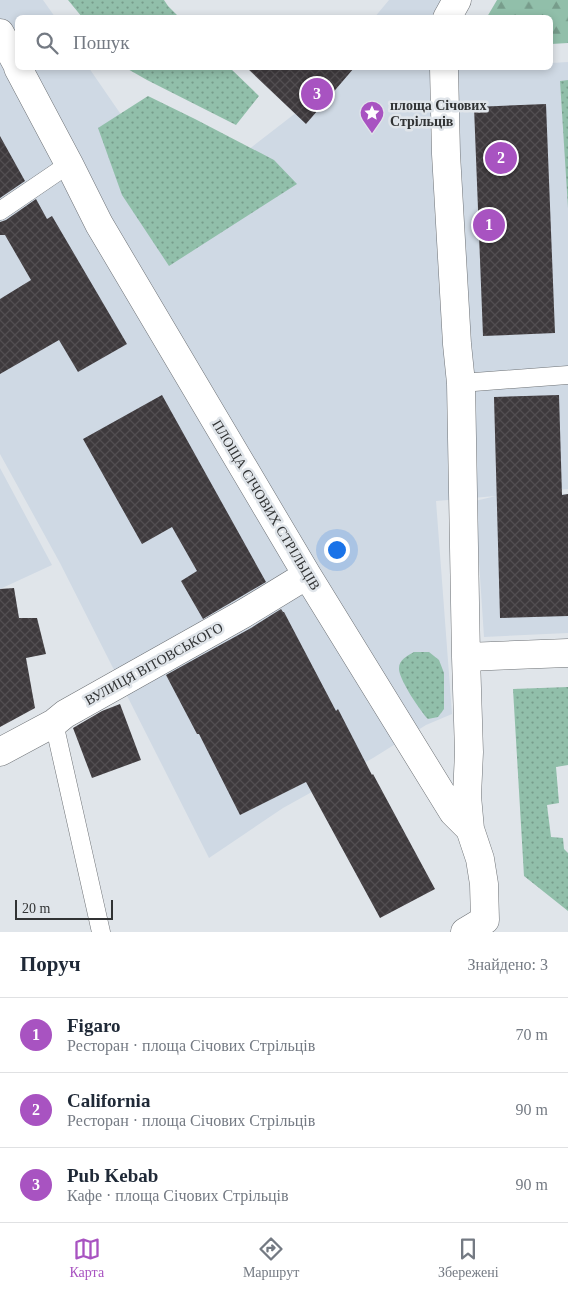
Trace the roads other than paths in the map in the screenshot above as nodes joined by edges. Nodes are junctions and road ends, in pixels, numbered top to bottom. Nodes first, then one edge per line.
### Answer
1 (457, 0) edge
2 (449, 15) edge
3 (0, 33) edge
4 (15, 61) edge
5 (20, 70) edge
6 (444, 70) edge
7 (69, 164) junction
8 (0, 211) edge
9 (568, 375) edge
10 (461, 383) junction
11 (307, 575) junction
12 (568, 653) edge
13 (466, 657) junction
14 (54, 723) junction
15 (0, 752) edge
16 (470, 829) junction
17 (101, 932) edge
18 (465, 932) edge

1 - 2 street
3 - 4 street, ПЛОЩА СІЧОВИХ СТРІЛЬЦІВ
5 - 7 street, ПЛОЩА СІЧОВИХ СТРІЛЬЦІВ
6 - 10 street, ПЛОЩА СІЧОВИХ СТРІЛЬЦІВ
7 - 8 lane
7 - 11 street, ПЛОЩА СІЧОВИХ СТРІЛЬЦІВ
9 - 10 lane
10 - 13 street, ПЛОЩА СІЧОВИХ СТРІЛЬЦІВ
11 - 14 street, ВУЛИЦЯ ВІТОВСЬКОГО
11 - 16 street, ПЛОЩА СІЧОВИХ СТРІЛЬЦІВ
12 - 13 street
13 - 16 street, ПЛОЩА СІЧОВИХ СТРІЛЬЦІВ
14 - 15 street, ВУЛИЦЯ ВІТОВСЬКОГО
14 - 17 lane
16 - 18 street, ПЛОЩА СІЧОВИХ СТРІЛЬЦІВ

